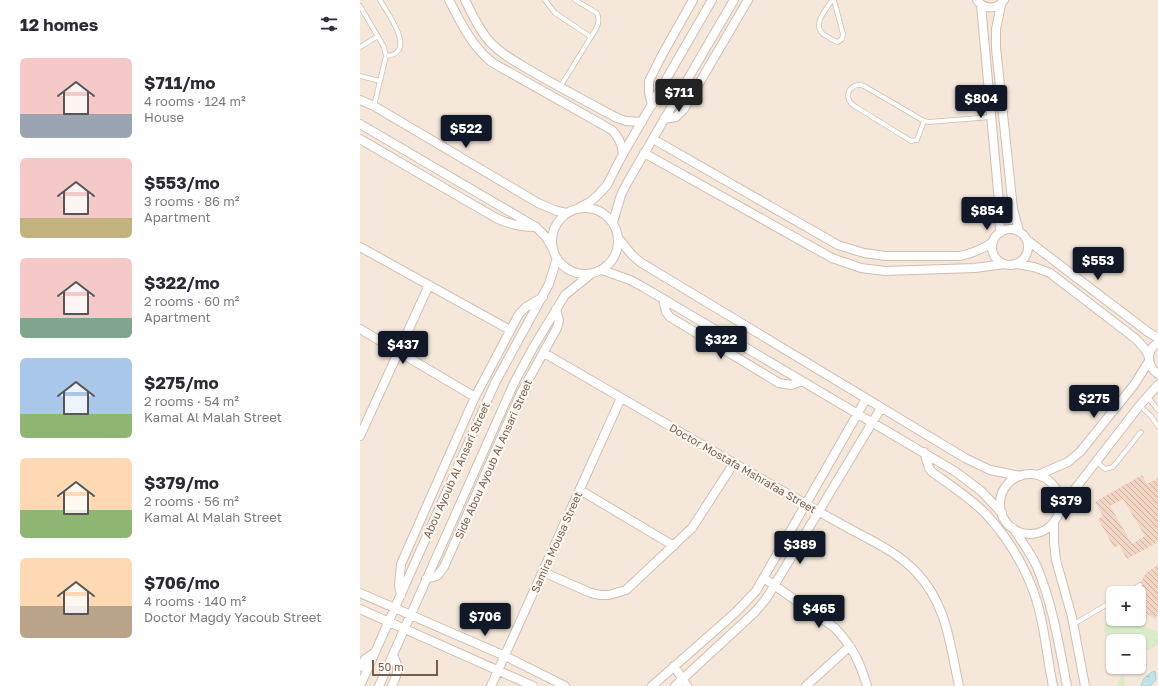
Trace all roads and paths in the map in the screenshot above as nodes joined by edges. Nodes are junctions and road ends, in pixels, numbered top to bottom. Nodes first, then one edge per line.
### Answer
1 (380, 0) edge
2 (449, 0) edge
3 (465, 0) edge
4 (545, 0) edge
5 (575, 0) edge
6 (693, 0) edge
7 (712, 0) edge
8 (734, 0) edge
9 (748, 0) edge
10 (833, 0) edge
11 (979, 2) edge
12 (1002, 2) edge
13 (360, 6) edge
14 (378, 36) junction
15 (591, 37) junction
16 (360, 46) edge
17 (386, 56) junction
18 (360, 76) edge
19 (380, 81) junction
20 (560, 88) junction
21 (360, 100) edge
22 (652, 105) junction
23 (374, 106) junction
24 (991, 117) junction
25 (664, 119) junction
26 (924, 121) junction
27 (642, 122) junction
28 (360, 124) edge
29 (360, 139) edge
30 (652, 139) junction
31 (623, 154) junction
32 (644, 154) junction
33 (580, 207) junction
34 (567, 213) junction
35 (613, 222) junction
36 (536, 227) junction
37 (1019, 231) junction
38 (1000, 233) junction
39 (619, 238) junction
40 (1027, 240) junction
41 (993, 242) junction
42 (360, 247) edge
43 (553, 249) junction
44 (557, 258) junction
45 (1004, 264) junction
46 (1016, 264) junction
47 (602, 270) junction
48 (591, 274) junction
49 (429, 285) junction
50 (544, 297) junction
51 (663, 299) junction
52 (556, 309) junction
53 (360, 329) edge
54 (510, 330) junction
55 (1158, 338) edge
56 (1158, 343) edge
57 (398, 352) junction
58 (544, 353) junction
59 (1149, 359) junction
60 (1158, 374) edge
61 (802, 381) junction
62 (1158, 385) edge
63 (1147, 396) junction
64 (475, 398) junction
65 (621, 398) junction
66 (866, 399) junction
67 (1140, 406) junction
68 (881, 408) junction
69 (1158, 410) edge
70 (858, 414) junction
71 (872, 422) junction
72 (1158, 426) edge
73 (1140, 432) dead end
74 (360, 436) edge
75 (924, 452) junction
76 (1096, 461) junction
77 (734, 463) junction
78 (1038, 475) junction
79 (1020, 476) junction
80 (580, 490) junction
81 (806, 504) junction
82 (1060, 508) junction
83 (820, 512) junction
84 (1002, 514) junction
85 (1054, 522) junction
86 (1012, 528) junction
87 (674, 546) junction
88 (543, 572) junction
89 (764, 578) junction
90 (426, 579) junction
91 (775, 586) junction
92 (360, 593) edge
93 (401, 595) junction
94 (1106, 605) edge
95 (395, 608) junction
96 (360, 610) edge
97 (410, 615) junction
98 (388, 622) junction
99 (1073, 624) junction
100 (404, 629) junction
101 (850, 646) junction
102 (374, 653) junction
103 (393, 655) junction
104 (505, 656) junction
105 (674, 666) junction
106 (360, 667) edge
107 (498, 670) junction
108 (685, 682) edge
109 (360, 686) edge
110 (379, 686) edge
111 (392, 686) edge
112 (491, 686) edge
113 (533, 686) edge
114 (565, 686) edge
115 (652, 686) edge
116 (675, 686) edge
117 (806, 686) edge
118 (867, 686) edge
119 (959, 686) edge
120 (1053, 686) edge
121 (1067, 686) edge
122 (1085, 686) edge

1 - 17 lane
2 - 31 street
3 - 20 street
4 - 15 lane
5 - 15 lane
6 - 22 street
7 - 22 street
8 - 25 street
9 - 25 street
10 - 10 lane
11 - 12 street
11 - 24 street
12 - 37 street
13 - 14 lane
14 - 16 lane
14 - 17 lane
15 - 20 lane
17 - 19 lane
18 - 19 lane
19 - 23 lane
20 - 27 street
21 - 23 street
22 - 27 street
23 - 34 street
24 - 26 lane
24 - 38 street
25 - 30 street
26 - 26 lane
27 - 31 street
28 - 36 street
29 - 36 street
30 - 32 street
30 - 41 street
31 - 33 street
32 - 35 street
32 - 45 street
33 - 34 street
33 - 35 street
34 - 43 street
35 - 39 street
36 - 43 street
37 - 38 street
37 - 40 street
38 - 41 street
39 - 47 street
39 - 66 street
40 - 46 street
40 - 55 street
41 - 45 street
42 - 49 street
43 - 44 street
44 - 48 street
44 - 50 street, Abou Ayoub Al Ansari Street
45 - 46 street
46 - 59 street
47 - 48 street
47 - 51 street
48 - 52 street, Abou Ayoub Al Ansari Street
49 - 54 street
49 - 57 street
50 - 54 street
50 - 93 street, Abou Ayoub Al Ansari Street
51 - 61 street
51 - 61 street
52 - 58 street, Side Abou Ayoub Al Ansari Street
52 - 90 street, Abou Ayoub Al Ansari Street
53 - 57 street
54 - 64 street
56 - 59 street
57 - 64 street
57 - 74 street
58 - 65 street, Doctor Mostafa Mshrafaa Street
58 - 90 street, Side Abou Ayoub Al Ansari Street
59 - 60 street
59 - 78 street
61 - 70 street
62 - 63 street
63 - 67 street
63 - 69 lane
64 - 93 street
65 - 77 street, Doctor Mostafa Mshrafaa Street
65 - 80 street, Samira Mousa Street
66 - 68 street
66 - 70 street
67 - 72 lane
67 - 76 street
68 - 71 street
68 - 79 street
70 - 71 street
70 - 81 street
71 - 75 street
71 - 83 street
73 - 76 lane
75 - 84 street
75 - 120 street
76 - 82 street
77 - 81 street, Doctor Mostafa Mshrafaa Street
77 - 87 street
78 - 79 street
78 - 82 street
79 - 84 street
80 - 87 street
80 - 88 street, Samira Mousa Street
81 - 83 street, Doctor Mostafa Mshrafaa Street
81 - 89 street
82 - 85 street
83 - 91 street
83 - 119 street, Doctor Mostafa Mshrafaa Street
84 - 86 street
85 - 86 street
85 - 99 street
86 - 121 street
87 - 88 street
88 - 104 street, Samira Mousa Street
89 - 91 street
89 - 105 street
90 - 97 street, Abou Ayoub Al Ansari Street
91 - 101 street
91 - 108 street
92 - 95 street
93 - 95 street, Abou Ayoub Al Ansari Street
94 - 99 lane
95 - 97 street
95 - 98 street, Abou Ayoub Al Ansari Street
96 - 98 street
97 - 100 street, Abou Ayoub Al Ansari Street
97 - 104 street
98 - 100 street
98 - 102 street, Abou Ayoub Al Ansari Street
99 - 122 street
100 - 103 street, Abou Ayoub Al Ansari Street
100 - 107 street
101 - 117 street
101 - 118 street
102 - 106 street
102 - 109 street, Abou Ayoub Al Ansari Street
103 - 110 street, Abou Ayoub Al Ansari Street
103 - 111 street
104 - 107 street, Samira Mousa Street
104 - 114 street
105 - 108 street
105 - 115 street
107 - 112 street, Samira Mousa Street
107 - 113 street
108 - 116 street

